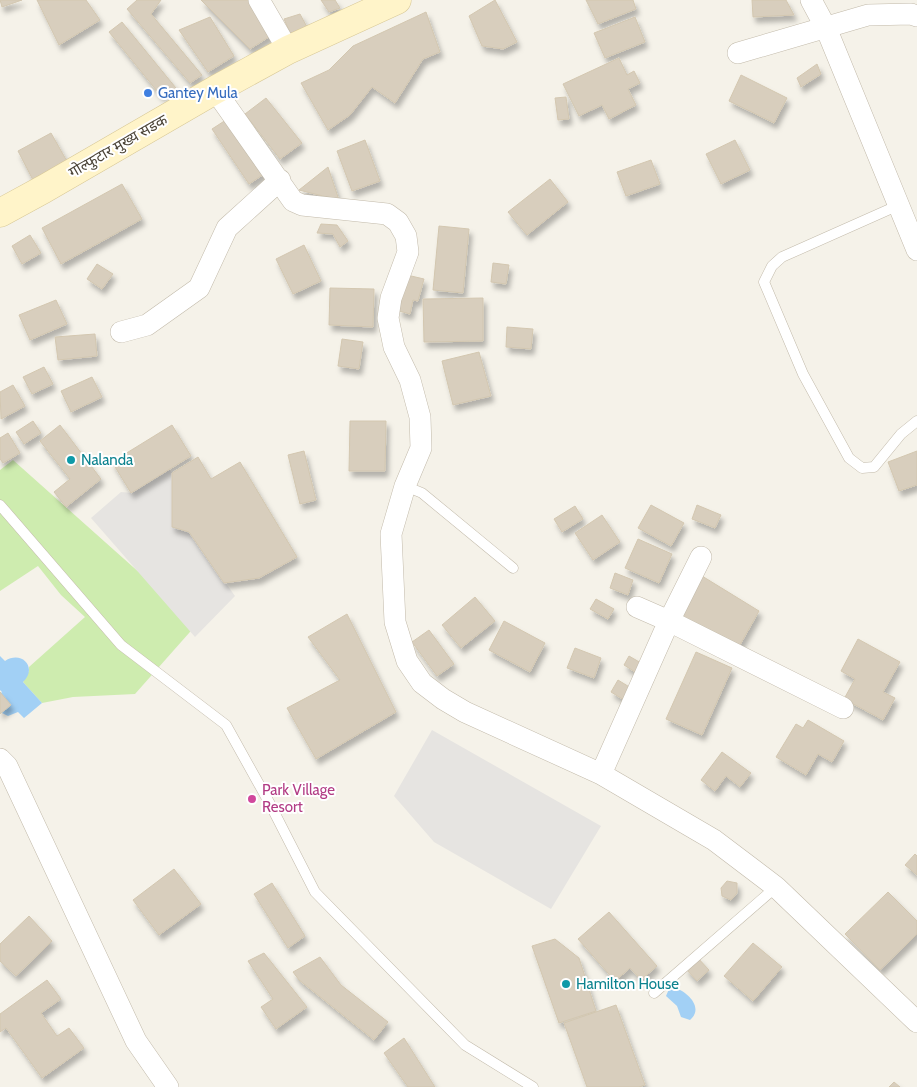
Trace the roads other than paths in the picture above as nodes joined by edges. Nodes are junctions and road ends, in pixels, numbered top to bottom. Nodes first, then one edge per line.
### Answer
1 (259, 0) edge
2 (397, 0) edge
3 (811, 0) edge
4 (917, 16) edge
5 (826, 28) junction
6 (288, 50) junction
7 (738, 53) dead end
8 (215, 90) junction
9 (280, 180) junction
10 (899, 205) junction
11 (0, 213) edge
12 (917, 250) edge
13 (121, 332) dead end
14 (917, 421) edge
15 (405, 486) junction
16 (0, 505) edge
17 (701, 557) dead end
18 (513, 568) dead end
19 (637, 608) dead end
20 (669, 621) junction
21 (843, 708) dead end
22 (0, 759) edge
23 (601, 774) junction
24 (776, 887) junction
25 (654, 992) dead end
26 (917, 1022) edge
27 (168, 1087) edge
28 (533, 1087) edge

1 - 6 street
2 - 6 main road, गोल्फुटार मुख्य सडक
3 - 5 street
4 - 5 street
5 - 7 street
5 - 10 street
6 - 8 main road, गोल्फुटार मुख्य सडक
8 - 9 street
8 - 11 main road, गोल्फुटार मुख्य सडक
9 - 13 street
9 - 15 street
10 - 12 street
10 - 14 lane
15 - 18 lane
15 - 23 street
16 - 28 lane
17 - 20 street
19 - 20 street
20 - 21 street
20 - 23 street
22 - 27 street
23 - 24 street
24 - 25 lane
24 - 26 street

